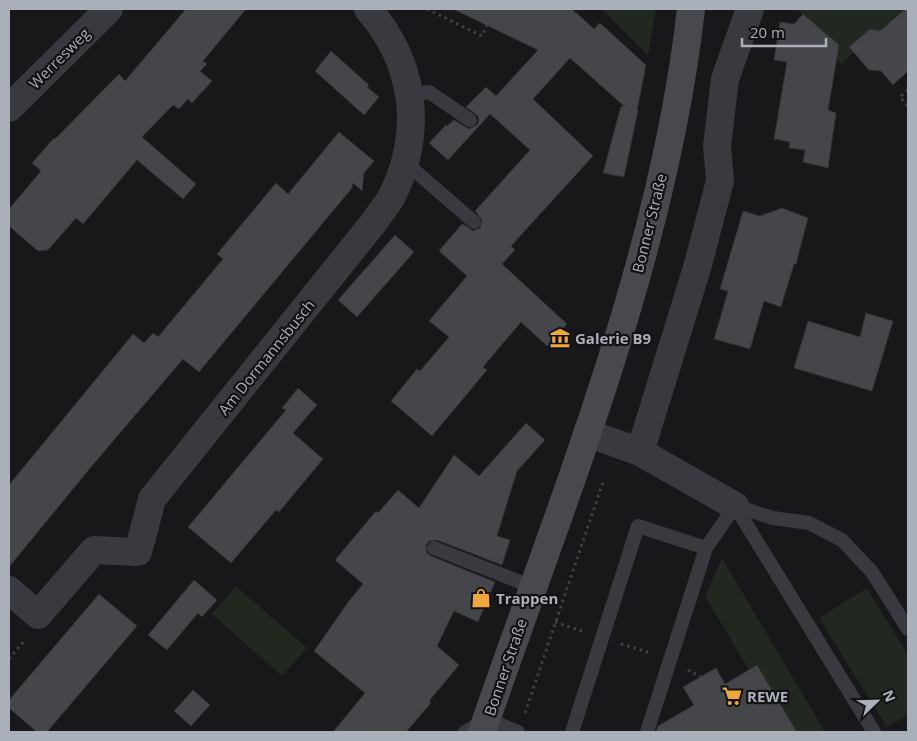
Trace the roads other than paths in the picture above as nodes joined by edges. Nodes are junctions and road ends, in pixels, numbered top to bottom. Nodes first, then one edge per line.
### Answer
1 (109, 9) edge
2 (368, 9) edge
3 (691, 9) edge
4 (750, 9) edge
5 (409, 94) junction
6 (9, 108) edge
7 (470, 120) dead end
8 (404, 165) junction
9 (474, 222) dead end
10 (587, 433) junction
11 (628, 447) junction
12 (735, 506) junction
13 (434, 548) dead end
14 (706, 548) junction
15 (533, 587) junction
16 (9, 590) edge
17 (908, 629) edge
18 (478, 728) edge
19 (518, 732) edge
20 (572, 732) edge
21 (647, 732) edge
22 (874, 732) edge

1 - 6 street, Werresweg
2 - 5 street, Am Dormannsbusch
3 - 10 main road, Bonner Straße
4 - 11 street
5 - 7 lane
5 - 8 street, Am Dormannsbusch
8 - 9 lane
8 - 16 street, Am Dormannsbusch
10 - 11 street
10 - 15 main road, Bonner Straße
11 - 12 street
12 - 14 lane
12 - 17 lane
12 - 22 lane
13 - 15 lane
14 - 20 lane
14 - 21 lane
15 - 18 main road, Bonner Straße
18 - 19 lane

